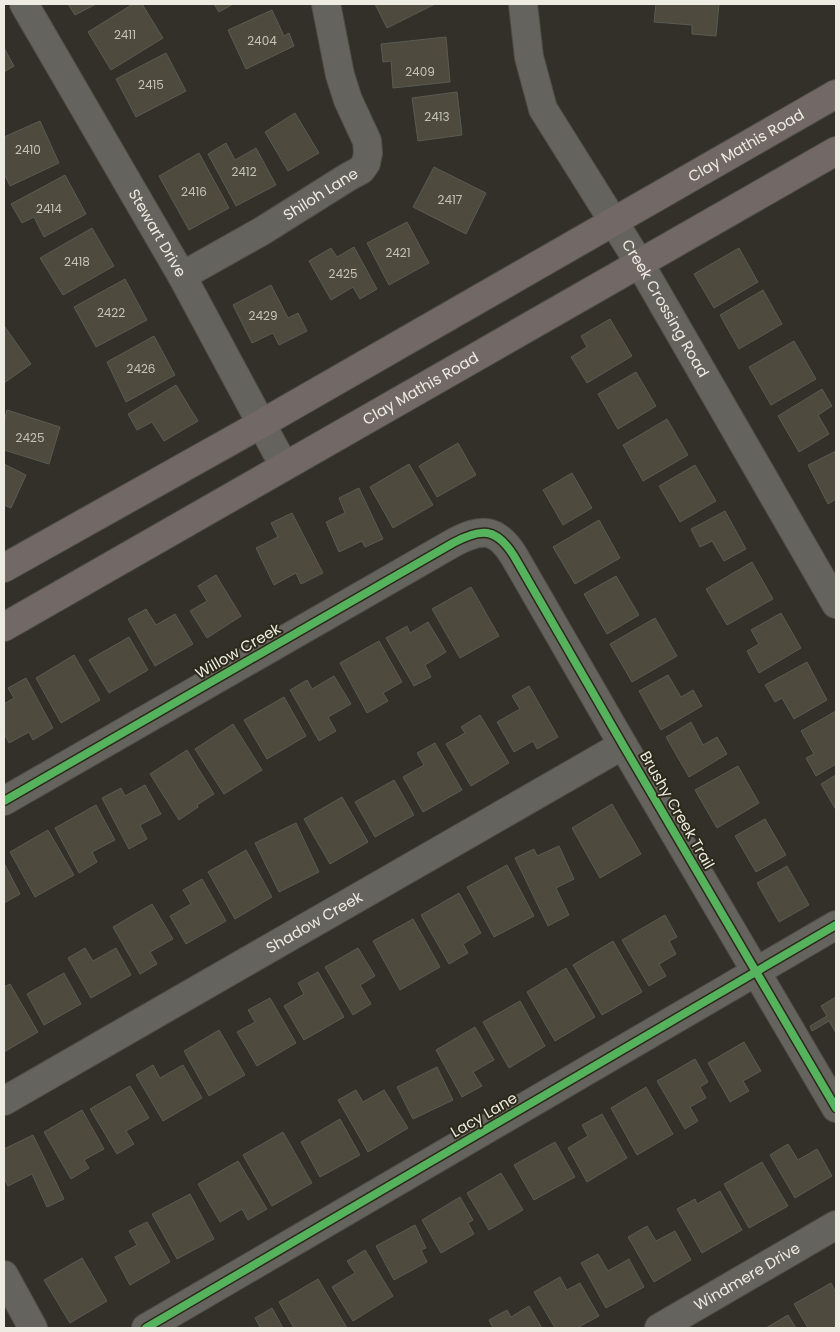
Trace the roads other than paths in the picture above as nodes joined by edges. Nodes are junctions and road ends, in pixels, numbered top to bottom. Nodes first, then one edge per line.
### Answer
1 (24, 4) edge
2 (326, 4) edge
3 (523, 4) edge
4 (836, 94) edge
5 (836, 151) edge
6 (613, 222) junction
7 (640, 264) junction
8 (182, 276) junction
9 (261, 424) junction
10 (284, 466) junction
11 (488, 533) joint
12 (4, 568) edge
13 (836, 604) edge
14 (4, 627) edge
15 (623, 745) junction
16 (4, 801) edge
17 (836, 925) edge
18 (756, 972) junction
19 (4, 1101) edge
20 (836, 1108) edge
21 (836, 1225) edge
22 (4, 1275) edge
23 (33, 1328) edge
24 (146, 1328) edge
25 (659, 1328) edge

1 - 8 street, Stewart Drive
2 - 8 street, Shiloh Lane
3 - 6 street, Creek Crossing Road
4 - 6 main road, Clay Mathis Road
5 - 7 main road, Clay Mathis Road
6 - 7 street, Creek Crossing Road
6 - 9 main road, Clay Mathis Road
7 - 10 main road, Clay Mathis Road
7 - 13 street, Creek Crossing Road
8 - 9 street, Stewart Drive
9 - 10 street, Stewart Drive
9 - 12 main road, Clay Mathis Road
10 - 14 main road, Clay Mathis Road
11 - 15 street, Brushy Creek Trail
11 - 16 street, Willow Creek
15 - 18 street, Brushy Creek Trail
15 - 19 street, Shadow Creek
17 - 18 street, Lacy Lane
18 - 20 street, Brushy Creek Trail
18 - 24 street, Lacy Lane
21 - 25 street, Windmere Drive
22 - 23 street

